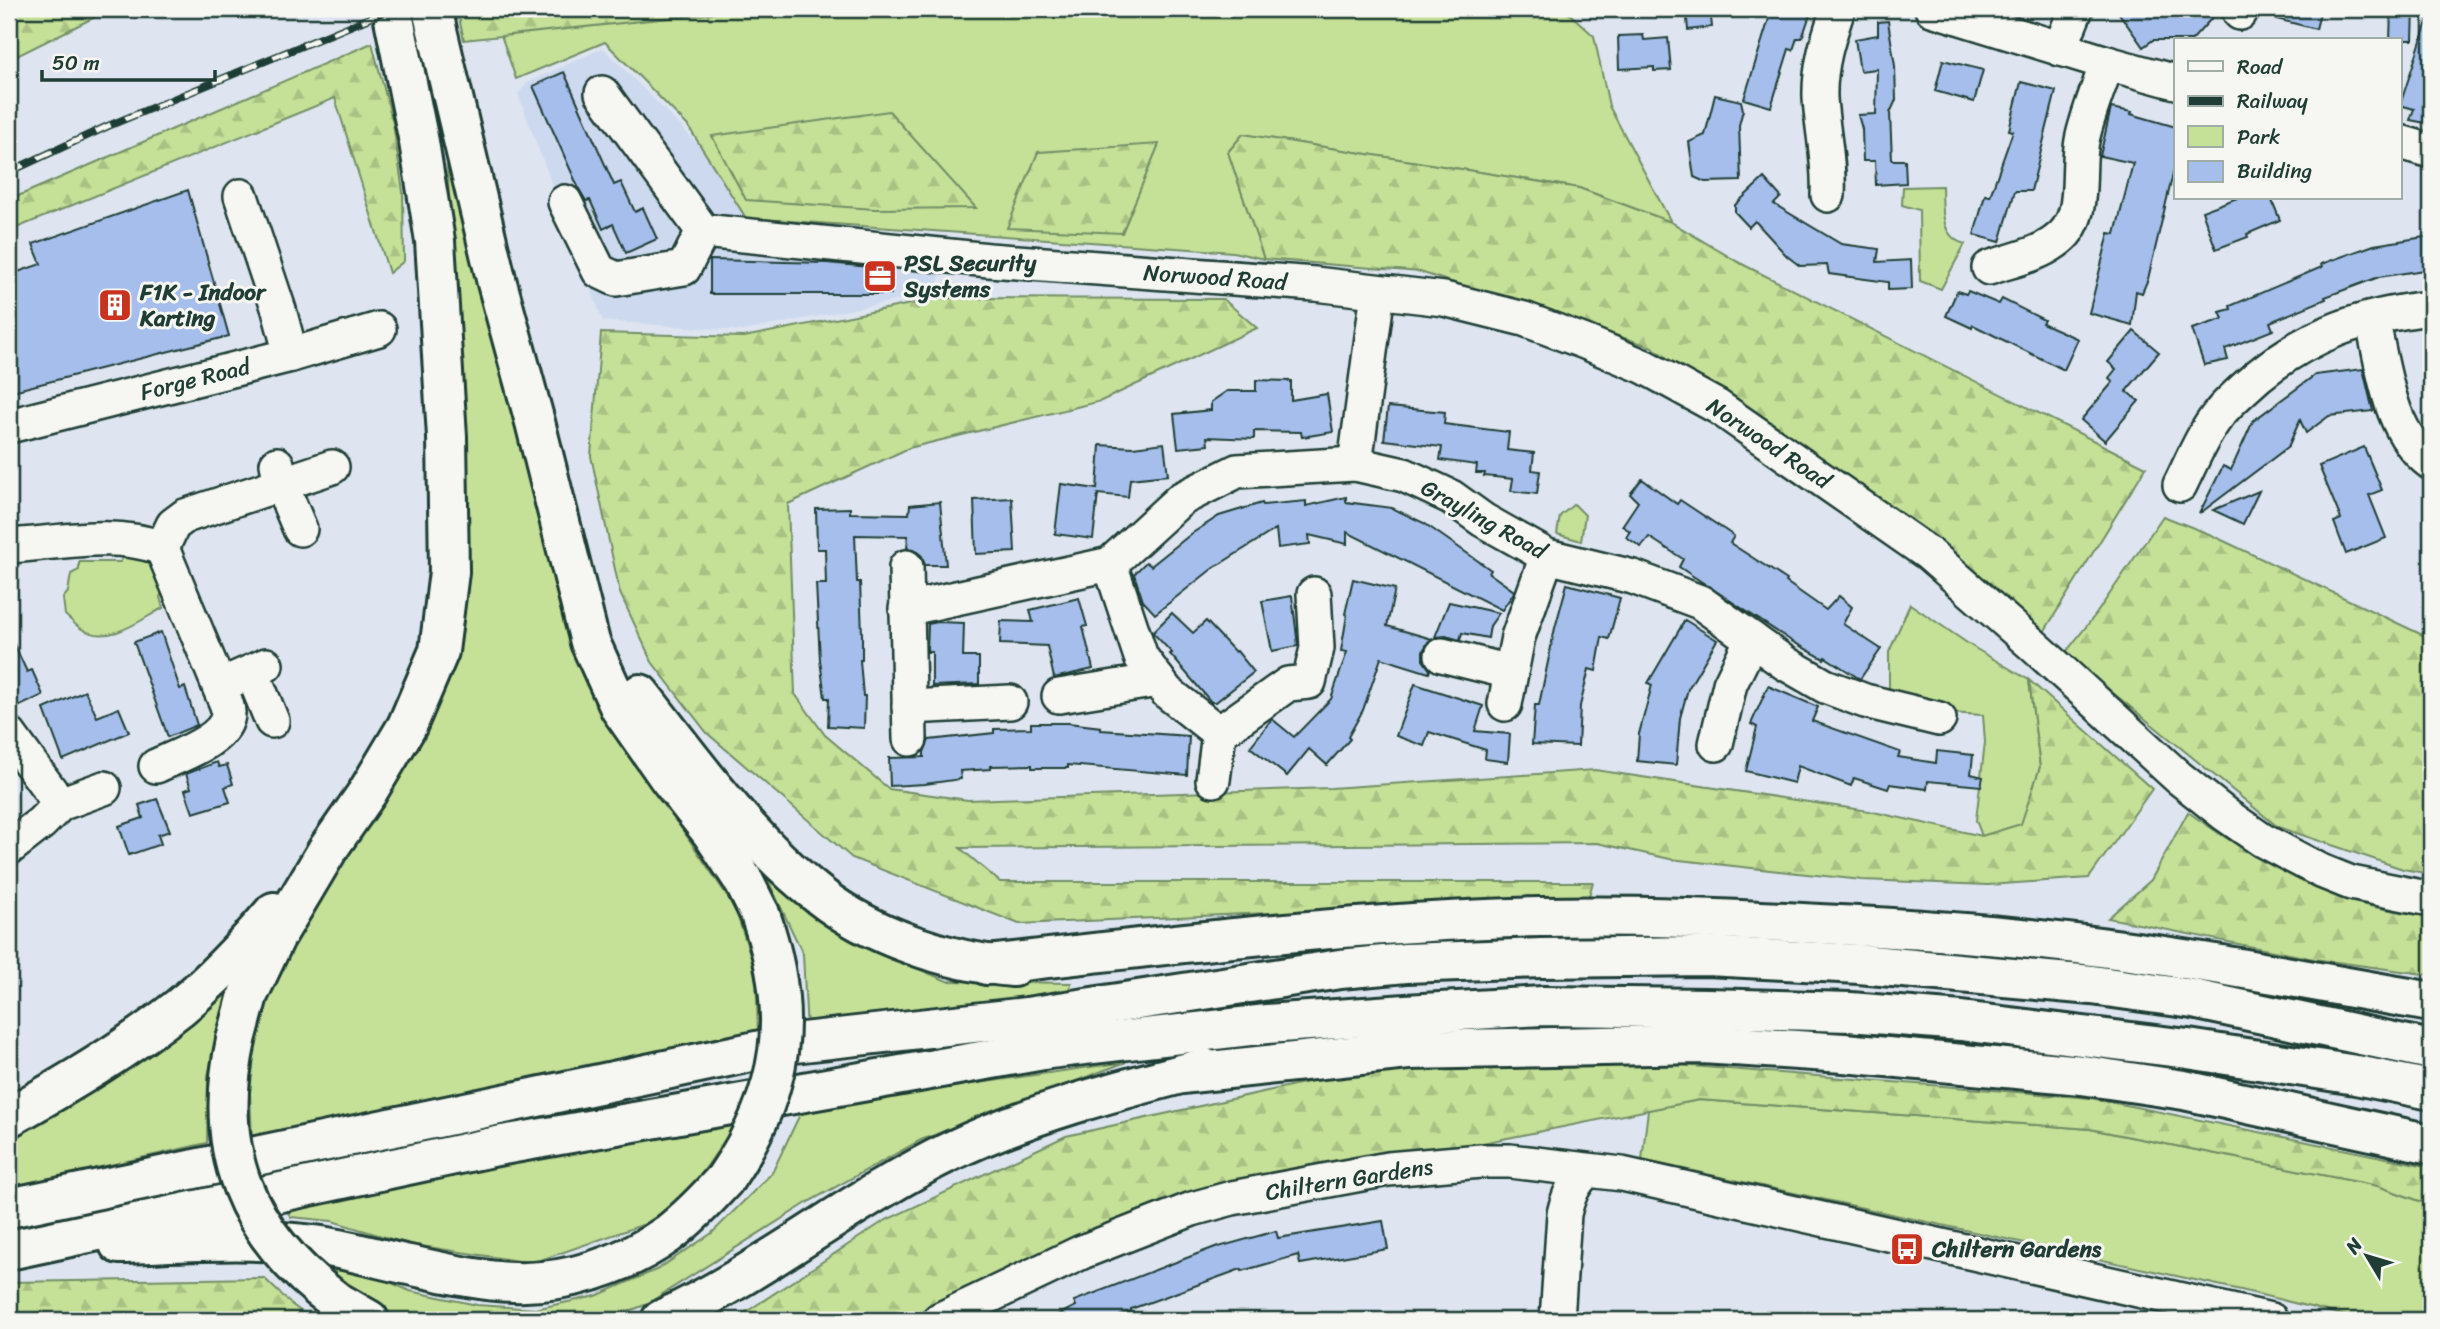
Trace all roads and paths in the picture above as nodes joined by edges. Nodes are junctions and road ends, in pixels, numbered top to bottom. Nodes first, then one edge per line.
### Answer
1 (392, 9) edge
2 (432, 9) edge
3 (1838, 9) edge
4 (1932, 9) edge
5 (2076, 9) edge
6 (2060, 48) junction
7 (2107, 63) junction
8 (2174, 81) edge
9 (602, 93) dead end
10 (2402, 143) edge
11 (2431, 151) edge
12 (1828, 195) dead end
13 (241, 196) dead end
14 (565, 202) dead end
15 (703, 231) junction
16 (1989, 268) dead end
17 (1378, 292) junction
18 (2431, 308) edge
19 (2372, 319) junction
20 (379, 329) dead end
21 (291, 355) junction
22 (9, 426) edge
23 (2431, 463) edge
24 (1355, 464) junction
25 (332, 467) dead end
26 (279, 473) junction
27 (2180, 485) dead end
28 (300, 528) dead end
29 (9, 546) edge
30 (162, 548) junction
31 (1547, 556) junction
32 (1110, 564) junction
33 (906, 567) dead end
34 (579, 590) junction
35 (1314, 594) dead end
36 (906, 609) junction
37 (1752, 639) junction
38 (1442, 655) dead end
39 (1158, 680) junction
40 (1059, 696) dead end
41 (223, 699) junction
42 (1010, 702) dead end
43 (909, 707) junction
44 (1939, 719) dead end
45 (272, 721) dead end
46 (1219, 733) junction
47 (9, 734) edge
48 (910, 739) dead end
49 (1716, 744) dead end
50 (156, 766) dead end
51 (1213, 780) dead end
52 (104, 788) dead end
53 (51, 813) junction
54 (9, 848) edge
55 (328, 849) junction
56 (9, 873) edge
57 (2431, 900) edge
58 (987, 965) junction
59 (1340, 968) junction
60 (2193, 999) junction
61 (2417, 1000) edge
62 (1406, 1014) junction
63 (2085, 1036) junction
64 (2431, 1050) edge
65 (1181, 1074) junction
66 (2431, 1090) edge
67 (9, 1117) edge
68 (2431, 1133) edge
69 (2431, 1144) edge
70 (1587, 1171) junction
71 (9, 1208) edge
72 (14, 1248) edge
73 (369, 1320) edge
74 (661, 1320) edge
75 (939, 1320) edge
76 (1557, 1320) edge
77 (2271, 1320) edge

1 - 55 highway
2 - 34 highway
3 - 12 street
4 - 6 street
5 - 6 street
6 - 7 street
7 - 8 street
7 - 16 street
9 - 15 street
10 - 11 street
13 - 21 street
14 - 15 street
15 - 17 street, Norwood Road
17 - 24 street
17 - 57 street, Norwood Road
18 - 19 street
19 - 23 street
19 - 27 street
20 - 21 street, Forge Road
21 - 22 street, Forge Road
24 - 31 street, Grayling Road
24 - 32 street, Grayling Road
25 - 26 street
26 - 28 street
26 - 30 street
29 - 30 street
30 - 41 street
31 - 37 street, Grayling Road
31 - 38 street
32 - 36 street
32 - 39 street
33 - 36 street
34 - 58 highway
34 - 72 highway, bridge
35 - 46 street
36 - 43 street
37 - 44 street, Grayling Road
37 - 49 street
39 - 40 street
39 - 46 street
41 - 45 street
41 - 50 street
42 - 43 street
43 - 48 street
46 - 51 street
47 - 53 street
52 - 53 street
53 - 54 street
53 - 56 street
55 - 67 highway
55 - 73 highway, bridge
58 - 59 highway
58 - 61 highway
59 - 60 highway
59 - 71 highway
60 - 61 highway
60 - 64 highway
62 - 63 highway
62 - 65 highway
62 - 72 highway
63 - 66 highway
63 - 68 highway
65 - 69 highway
65 - 74 highway
70 - 75 street, Chiltern Gardens
70 - 76 street
70 - 77 street, Chiltern Gardens

